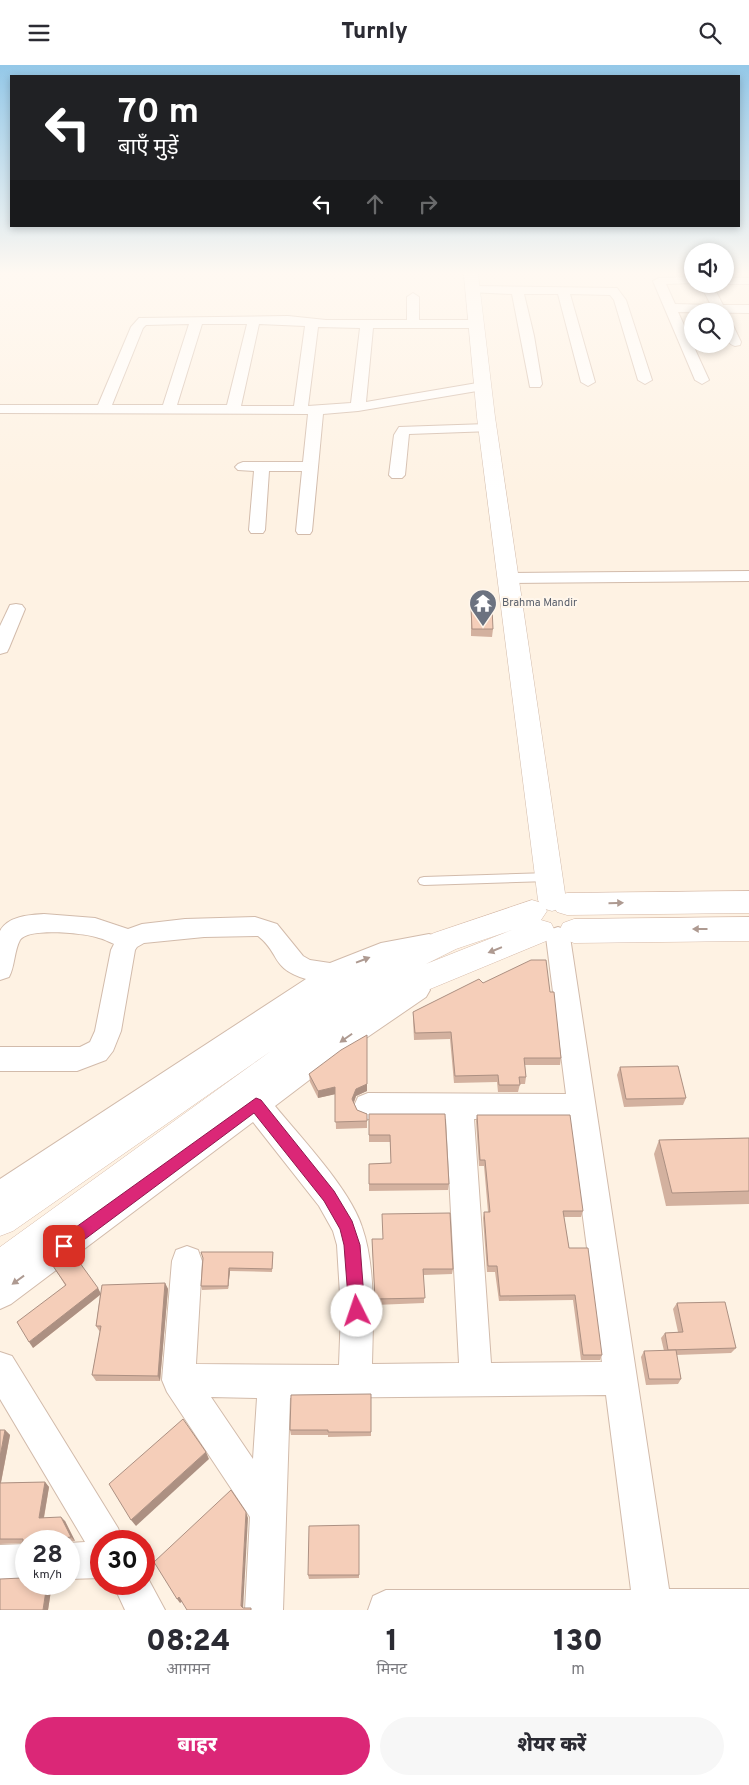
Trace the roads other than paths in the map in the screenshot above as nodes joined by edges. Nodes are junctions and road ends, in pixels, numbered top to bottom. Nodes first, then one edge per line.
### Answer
1 (130, 346) edge
2 (189, 346) edge
3 (248, 346) edge
4 (309, 346) edge
5 (365, 346) edge
6 (478, 346) edge
7 (529, 346) edge
8 (581, 346) edge
9 (634, 346) edge
10 (687, 346) edge
11 (645, 380) dead end
12 (702, 380) dead end
13 (588, 382) dead end
14 (535, 384) dead end
15 (483, 386) junction
16 (358, 407) junction
17 (0, 409) edge
18 (103, 409) junction
19 (168, 410) junction
20 (233, 411) junction
21 (300, 411) junction
22 (316, 411) junction
23 (487, 429) junction
24 (309, 466) junction
25 (242, 467) dead end
26 (262, 467) junction
27 (397, 475) dead end
28 (257, 530) dead end
29 (304, 531) dead end
30 (749, 576) edge
31 (507, 577) junction
32 (16, 609) dead end
33 (0, 648) edge
34 (424, 881) dead end
35 (749, 902) edge
36 (553, 913) junction
37 (749, 929) edge
38 (128, 940) junction
39 (445, 956) junction
40 (0, 970) edge
41 (333, 974) junction
42 (0, 1059) edge
43 (256, 1104) junction
44 (368, 1106) dead end
45 (459, 1106) junction
46 (582, 1107) junction
47 (0, 1196) edge
48 (0, 1218) edge
49 (188, 1261) dead end
50 (0, 1270) edge
51 (0, 1293) edge
52 (0, 1368) edge
53 (619, 1378) junction
54 (476, 1380) junction
55 (179, 1381) junction
56 (355, 1381) junction
57 (274, 1382) junction
58 (268, 1512) junction
59 (98, 1530) edge
60 (0, 1563) edge
61 (15, 1563) edge
62 (137, 1595) edge
63 (749, 1608) edge
64 (386, 1609) edge
65 (653, 1609) edge
66 (146, 1610) edge
67 (264, 1610) edge

1 - 18 street
2 - 19 street
3 - 20 street
4 - 21 street
5 - 16 street
6 - 15 street
7 - 14 street
8 - 13 street
9 - 11 street
10 - 12 street
15 - 16 street
15 - 23 street
16 - 22 street
17 - 18 street
18 - 19 street
19 - 20 street
20 - 21 street
21 - 22 street
22 - 24 street
23 - 27 street
23 - 31 street
24 - 26 street
24 - 29 street
25 - 26 street
26 - 28 street
30 - 31 street
31 - 36 street
32 - 33 street
34 - 36 lane
36 -> 35 street
37 -> 36 street
36 - 39 street
36 - 46 street
38 - 40 street
38 - 41 street
38 - 42 street
41 -> 39 street
39 -> 43 street
39 - 48 street
39 - 50 street
41 - 47 street
43 -> 51 street
43 - 56 street
44 - 45 street
45 - 46 street
45 - 54 street
46 - 53 street
49 - 55 street
52 - 59 street
53 - 54 street
53 - 65 street
54 - 56 street
55 - 57 street
55 - 58 street
56 - 57 street
57 - 58 street
58 - 67 street
60 - 61 street
62 - 66 street
63 - 65 street
64 - 65 street

